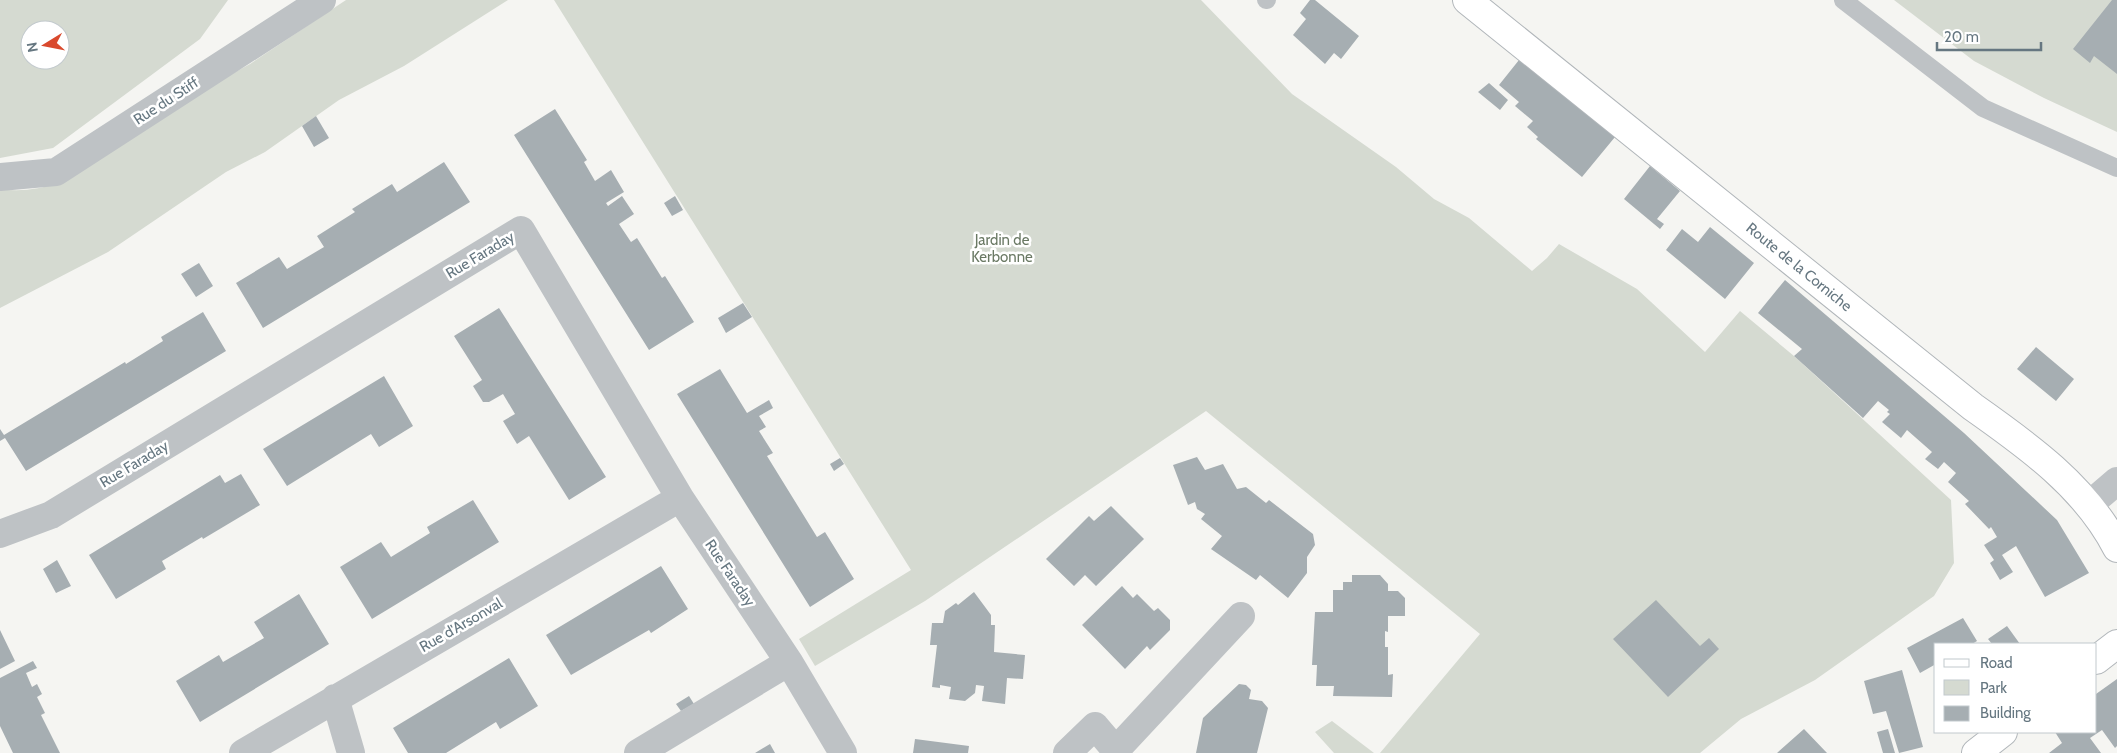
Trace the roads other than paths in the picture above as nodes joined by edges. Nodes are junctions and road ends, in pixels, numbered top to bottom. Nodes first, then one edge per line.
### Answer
1 (322, 0) edge
2 (1467, 0) edge
3 (1843, 0) edge
4 (2117, 168) edge
5 (0, 177) edge
6 (2117, 481) edge
7 (680, 498) junction
8 (2089, 505) junction
9 (0, 534) edge
10 (2117, 548) edge
11 (1241, 616) dead end
12 (2117, 644) edge
13 (2097, 659) edge
14 (789, 662) junction
15 (335, 698) junction
16 (2002, 733) edge
17 (1117, 752) edge
18 (243, 753) edge
19 (352, 753) edge
20 (638, 753) edge
21 (843, 753) edge
22 (1067, 753) edge
23 (1976, 753) edge

1 - 5 street, Rue du Stiff
2 - 8 street, Route de la Corniche
3 - 4 lane
6 - 8 street
7 - 9 street, Rue Faraday
7 - 14 street, Rue Faraday
7 - 15 street, Rue d'Arsonval
8 - 10 street, Route de la Corniche
11 - 17 street
12 - 13 street
14 - 20 street
14 - 21 street, Rue Faraday
15 - 18 street, Rue d'Arsonval
15 - 19 street
16 - 23 street
17 - 22 street

